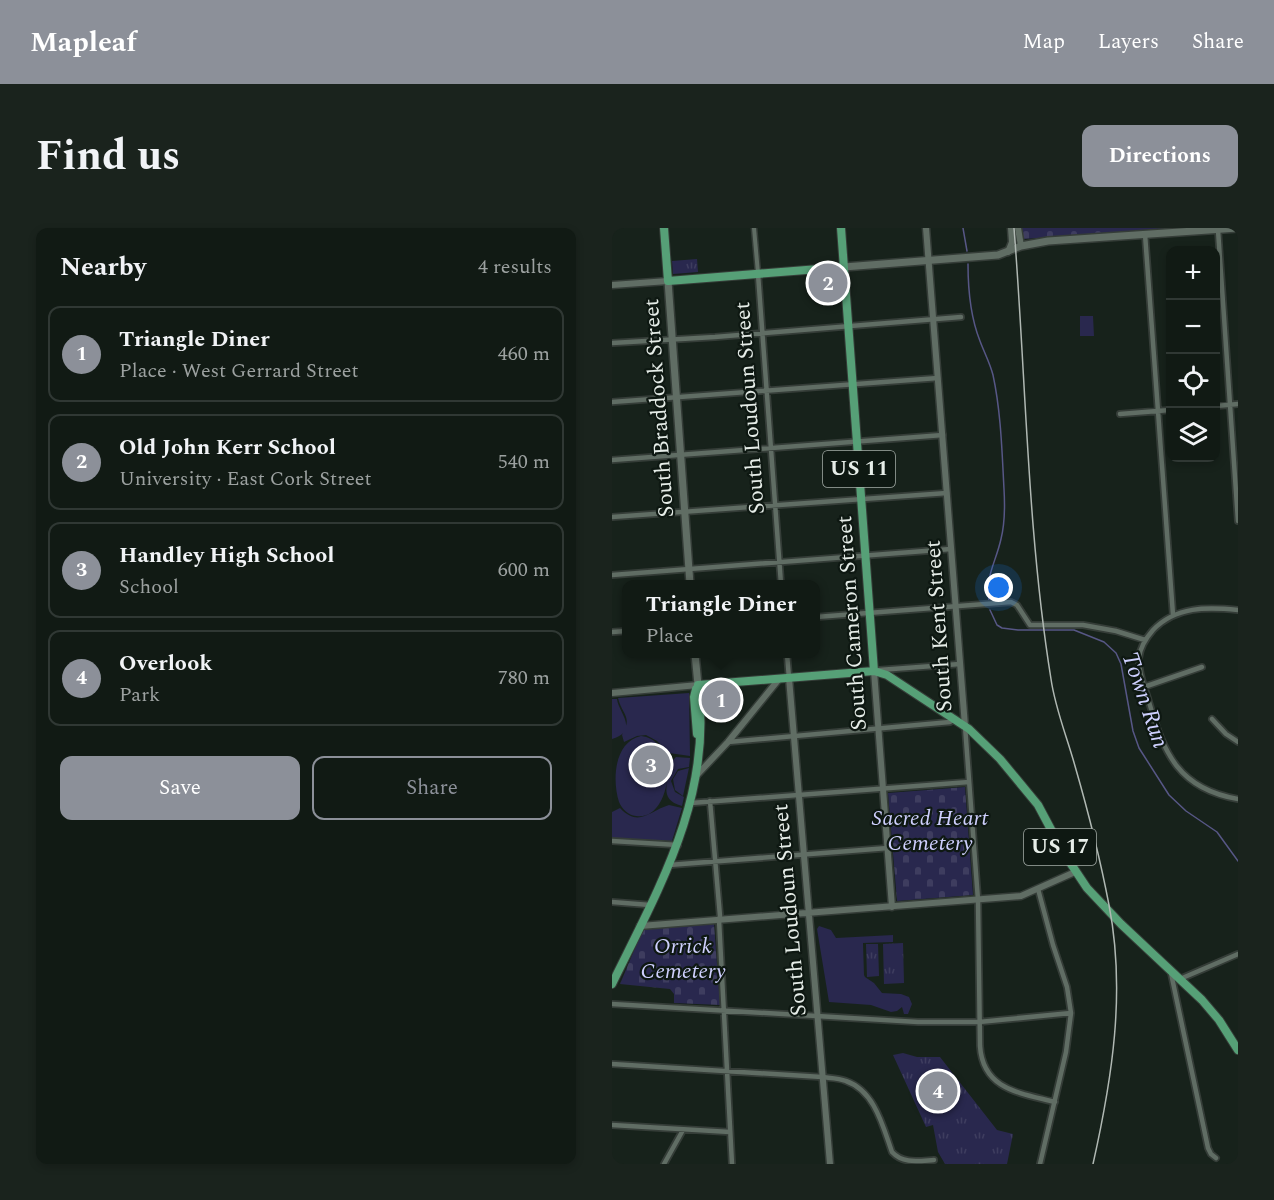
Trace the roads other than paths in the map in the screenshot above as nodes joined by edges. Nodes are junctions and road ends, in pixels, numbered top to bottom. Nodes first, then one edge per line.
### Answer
1 (664, 228) edge
2 (754, 228) edge
3 (841, 228) edge
4 (926, 228) edge
5 (1011, 228) edge
6 (1018, 228) edge
7 (1238, 228) edge
8 (1218, 230) edge
9 (1145, 234) junction
10 (1021, 246) junction
11 (1008, 252) junction
12 (928, 260) junction
13 (844, 267) junction
14 (758, 274) junction
15 (668, 281) junction
16 (612, 285) edge
17 (961, 316) dead end
18 (933, 319) junction
19 (848, 325) junction
20 (762, 333) junction
21 (672, 339) junction
22 (612, 343) edge
23 (938, 378) junction
24 (853, 384) junction
25 (766, 390) junction
26 (677, 396) junction
27 (612, 402) edge
28 (1238, 404) edge
29 (1230, 405) junction
30 (1220, 406) edge
31 (1166, 410) edge
32 (1157, 411) junction
33 (1120, 414) dead end
34 (943, 435) junction
35 (857, 441) junction
36 (770, 448) junction
37 (681, 454) junction
38 (612, 460) edge
39 (947, 493) junction
40 (861, 499) junction
41 (775, 506) junction
42 (685, 512) junction
43 (612, 517) edge
44 (1238, 521) edge
45 (951, 549) junction
46 (865, 556) junction
47 (780, 563) junction
48 (689, 569) junction
49 (612, 575) edge
50 (690, 580) edge
51 (781, 580) edge
52 (956, 606) junction
53 (1238, 610) edge
54 (869, 613) junction
55 (1173, 615) junction
56 (820, 617) edge
57 (1146, 640) junction
58 (695, 658) edge
59 (787, 658) edge
60 (960, 664) junction
61 (1202, 667) dead end
62 (874, 671) junction
63 (789, 678) junction
64 (779, 679) junction
65 (698, 685) junction
66 (1144, 687) junction
67 (612, 693) edge
68 (1212, 718) dead end
69 (954, 719) junction
70 (965, 726) junction
71 (878, 729) junction
72 (794, 736) junction
73 (728, 742) junction
74 (1238, 742) edge
75 (696, 776) junction
76 (969, 782) junction
77 (883, 789) junction
78 (799, 794) junction
79 (1238, 799) edge
80 (710, 801) junction
81 (691, 802) junction
82 (612, 841) edge
83 (678, 845) junction
84 (888, 848) junction
85 (804, 855) junction
86 (715, 861) junction
87 (669, 865) junction
88 (1075, 872) junction
89 (1038, 889) junction
90 (978, 900) junction
91 (612, 902) edge
92 (650, 905) junction
93 (892, 907) junction
94 (808, 913) junction
95 (719, 920) junction
96 (640, 926) junction
97 (1238, 954) edge
98 (1171, 971) junction
99 (1180, 979) junction
100 (612, 984) edge
101 (612, 1004) edge
102 (725, 1011) junction
103 (1071, 1013) junction
104 (817, 1016) junction
105 (979, 1022) junction
106 (1238, 1050) edge
107 (612, 1064) edge
108 (727, 1072) junction
109 (822, 1077) junction
110 (1055, 1102) junction
111 (612, 1125) edge
112 (683, 1130) junction
113 (730, 1132) junction
114 (1216, 1158) dead end
115 (934, 1160) dead end
116 (664, 1164) edge
117 (732, 1164) edge
118 (830, 1164) edge
119 (1040, 1164) edge

1 - 15 main road, South Braddock Street
2 - 14 street, South Loudoun Street
3 - 13 main road, South Cameron Street / US 11
4 - 12 street, South Kent Street
5 - 11 street
6 - 10 street
7 - 8 main road
8 - 9 main road
8 - 29 street
9 - 10 main road
9 - 32 street
10 - 11 main road
11 - 12 main road
12 - 13 main road
12 - 18 street, South Kent Street
13 - 14 main road
13 - 19 main road, South Cameron Street / US 11
14 - 15 main road
14 - 20 street, South Loudoun Street
15 - 16 street
15 - 21 main road, South Braddock Street
17 - 18 street
18 - 19 street
18 - 23 street, South Kent Street
19 - 20 street
19 - 24 main road, South Cameron Street / US 11
20 - 21 street
20 - 25 street, South Loudoun Street
21 - 22 street
21 - 26 main road, South Braddock Street
23 - 24 street
23 - 34 street, South Kent Street
24 - 25 street
24 - 35 main road, South Cameron Street / US 11
25 - 26 street
25 - 36 street, South Loudoun Street
26 - 27 street
26 - 37 main road, South Braddock Street
28 - 29 street
29 - 30 street
29 - 44 street
31 - 32 street
32 - 33 street
32 - 55 street
34 - 35 street
34 - 39 street, South Kent Street
35 - 36 street
35 - 40 main road, South Cameron Street / US 11
36 - 37 street
36 - 41 street, South Loudoun Street
37 - 38 street
37 - 42 main road, South Braddock Street
39 - 40 street
39 - 45 street, South Kent Street
40 - 41 street
40 - 46 main road, South Cameron Street / US 11
41 - 42 street
41 - 47 street, South Loudoun Street
42 - 43 street
42 - 48 main road, South Braddock Street
45 - 46 street
45 - 52 street, South Kent Street
46 - 47 street
46 - 54 main road, South Cameron Street / US 11
47 - 48 street
47 - 51 street, South Loudoun Street
48 - 49 street
48 - 50 main road, South Braddock Street
52 - 54 street
52 - 57 street
52 - 60 street, South Kent Street
53 - 55 street
54 - 56 street
54 - 62 main road, South Cameron Street / US 11
55 - 57 street
57 - 66 street
58 - 65 main road
59 - 63 street, South Loudoun Street
60 - 62 street
60 - 70 street, South Kent Street
61 - 66 street
62 - 63 main road
62 - 69 main road, US 17
62 - 71 street, South Cameron Street
63 - 64 main road
63 - 72 street, South Loudoun Street
64 - 65 main road
64 - 73 street
65 - 67 street
65 - 75 main road
66 - 79 street
68 - 74 street
69 - 70 main road, US 17
69 - 71 street
70 - 76 street, South Kent Street
70 - 88 main road, US 17
71 - 72 street
71 - 77 street, South Cameron Street
72 - 73 street
72 - 78 street, South Loudoun Street
73 - 75 street
75 - 81 main road
76 - 77 street
76 - 90 street, South Kent Street
77 - 78 street
77 - 84 street, South Cameron Street
78 - 80 street
78 - 85 street, South Loudoun Street
80 - 81 street
80 - 86 street
81 - 83 main road
82 - 83 street
83 - 87 main road
84 - 85 street
84 - 93 street, South Cameron Street
85 - 86 street
85 - 94 street, South Loudoun Street
86 - 87 street
86 - 95 street
87 - 92 main road
88 - 89 street
88 - 98 main road, US 17
89 - 90 street
89 - 103 street
90 - 93 street
90 - 105 street, South Kent Street
91 - 92 street
92 - 96 main road
93 - 94 street
94 - 95 street
94 - 104 street, South Loudoun Street
95 - 96 street
95 - 102 street
96 - 100 main road
97 - 99 street
98 - 99 main road, US 17
98 - 114 street
99 - 106 main road, US 17
101 - 102 street
102 - 104 street
102 - 108 street
103 - 105 street
103 - 110 street
104 - 105 street
104 - 109 street, South Loudoun Street
105 - 110 street, South Kent Street
107 - 108 street
108 - 109 street
108 - 113 street
109 - 115 street
109 - 118 street, South Loudoun Street
110 - 119 street
111 - 112 street
112 - 113 street
112 - 116 street
113 - 117 street

